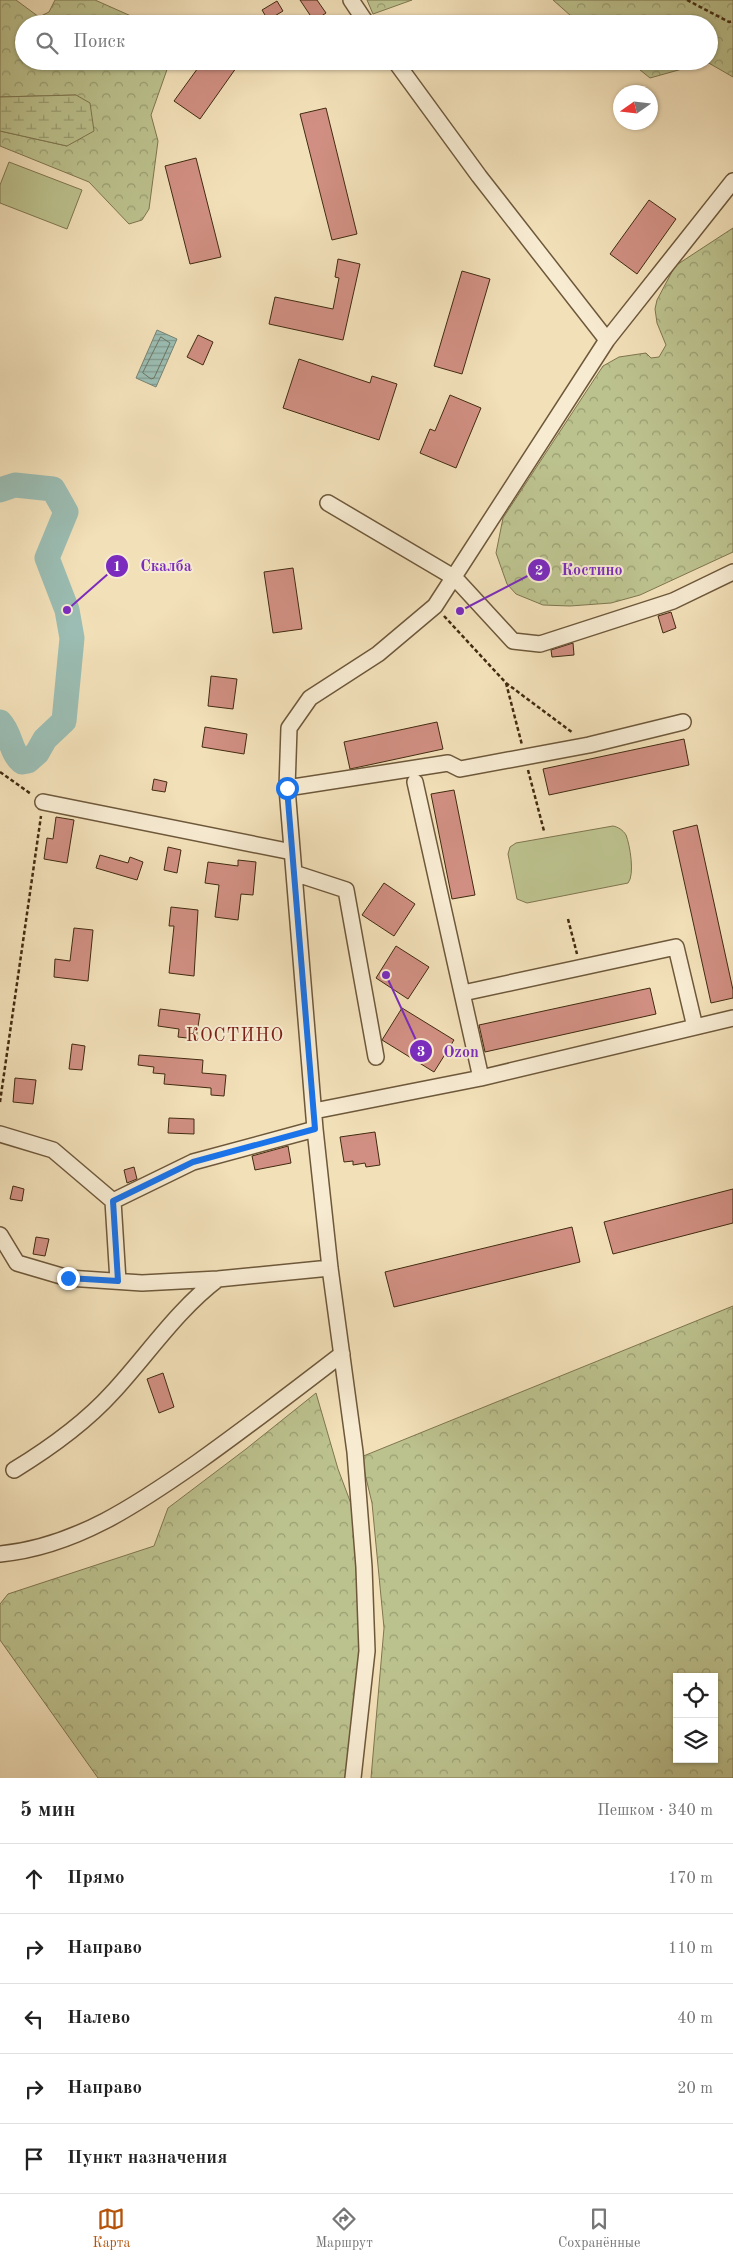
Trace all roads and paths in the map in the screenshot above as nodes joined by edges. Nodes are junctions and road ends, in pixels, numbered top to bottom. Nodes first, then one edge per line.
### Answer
1 (351, 0) edge
2 (687, 0) edge
3 (361, 15) edge
4 (716, 15) edge
5 (718, 16) edge
6 (733, 21) edge
7 (402, 70) edge
8 (733, 181) edge
9 (607, 340) junction
10 (328, 503) dead end
11 (733, 572) edge
12 (455, 578) junction
13 (435, 606) junction
14 (683, 722) dead end
15 (589, 745) junction
16 (0, 772) edge
17 (415, 782) dead end
18 (287, 788) junction
19 (43, 802) junction
20 (292, 852) junction
21 (294, 873) junction
22 (568, 918) dead end
23 (581, 968) junction
24 (462, 993) junction
25 (733, 1018) edge
26 (695, 1027) junction
27 (376, 1057) dead end
28 (480, 1078) junction
29 (0, 1102) edge
30 (314, 1112) junction
31 (315, 1129) junction
32 (0, 1134) edge
33 (113, 1201) junction
34 (0, 1235) edge
35 (330, 1268) junction
36 (218, 1279) junction
37 (118, 1281) junction
38 (342, 1354) junction
39 (14, 1470) dead end
40 (0, 1554) edge
41 (353, 1778) edge

1 - 3 street
2 - 4 path
5 - 6 path
7 - 9 street
8 - 9 street
9 - 12 street
10 - 12 street
11 - 12 street
12 - 13 street
13 - 15 path
13 - 18 street
14 - 15 street
15 - 18 street
16 - 19 path
17 - 24 street
18 - 20 street
19 - 20 street
19 - 29 path
20 - 21 street
21 - 27 street
21 - 30 street
22 - 23 path
23 - 24 street
23 - 26 street
24 - 28 street
25 - 26 street
26 - 28 street
28 - 30 street
30 - 31 street
31 - 33 street
31 - 35 street
32 - 33 street
33 - 37 street
34 - 37 street
35 - 36 street
35 - 38 street
36 - 37 street
36 - 39 street
38 - 40 street
38 - 41 street

